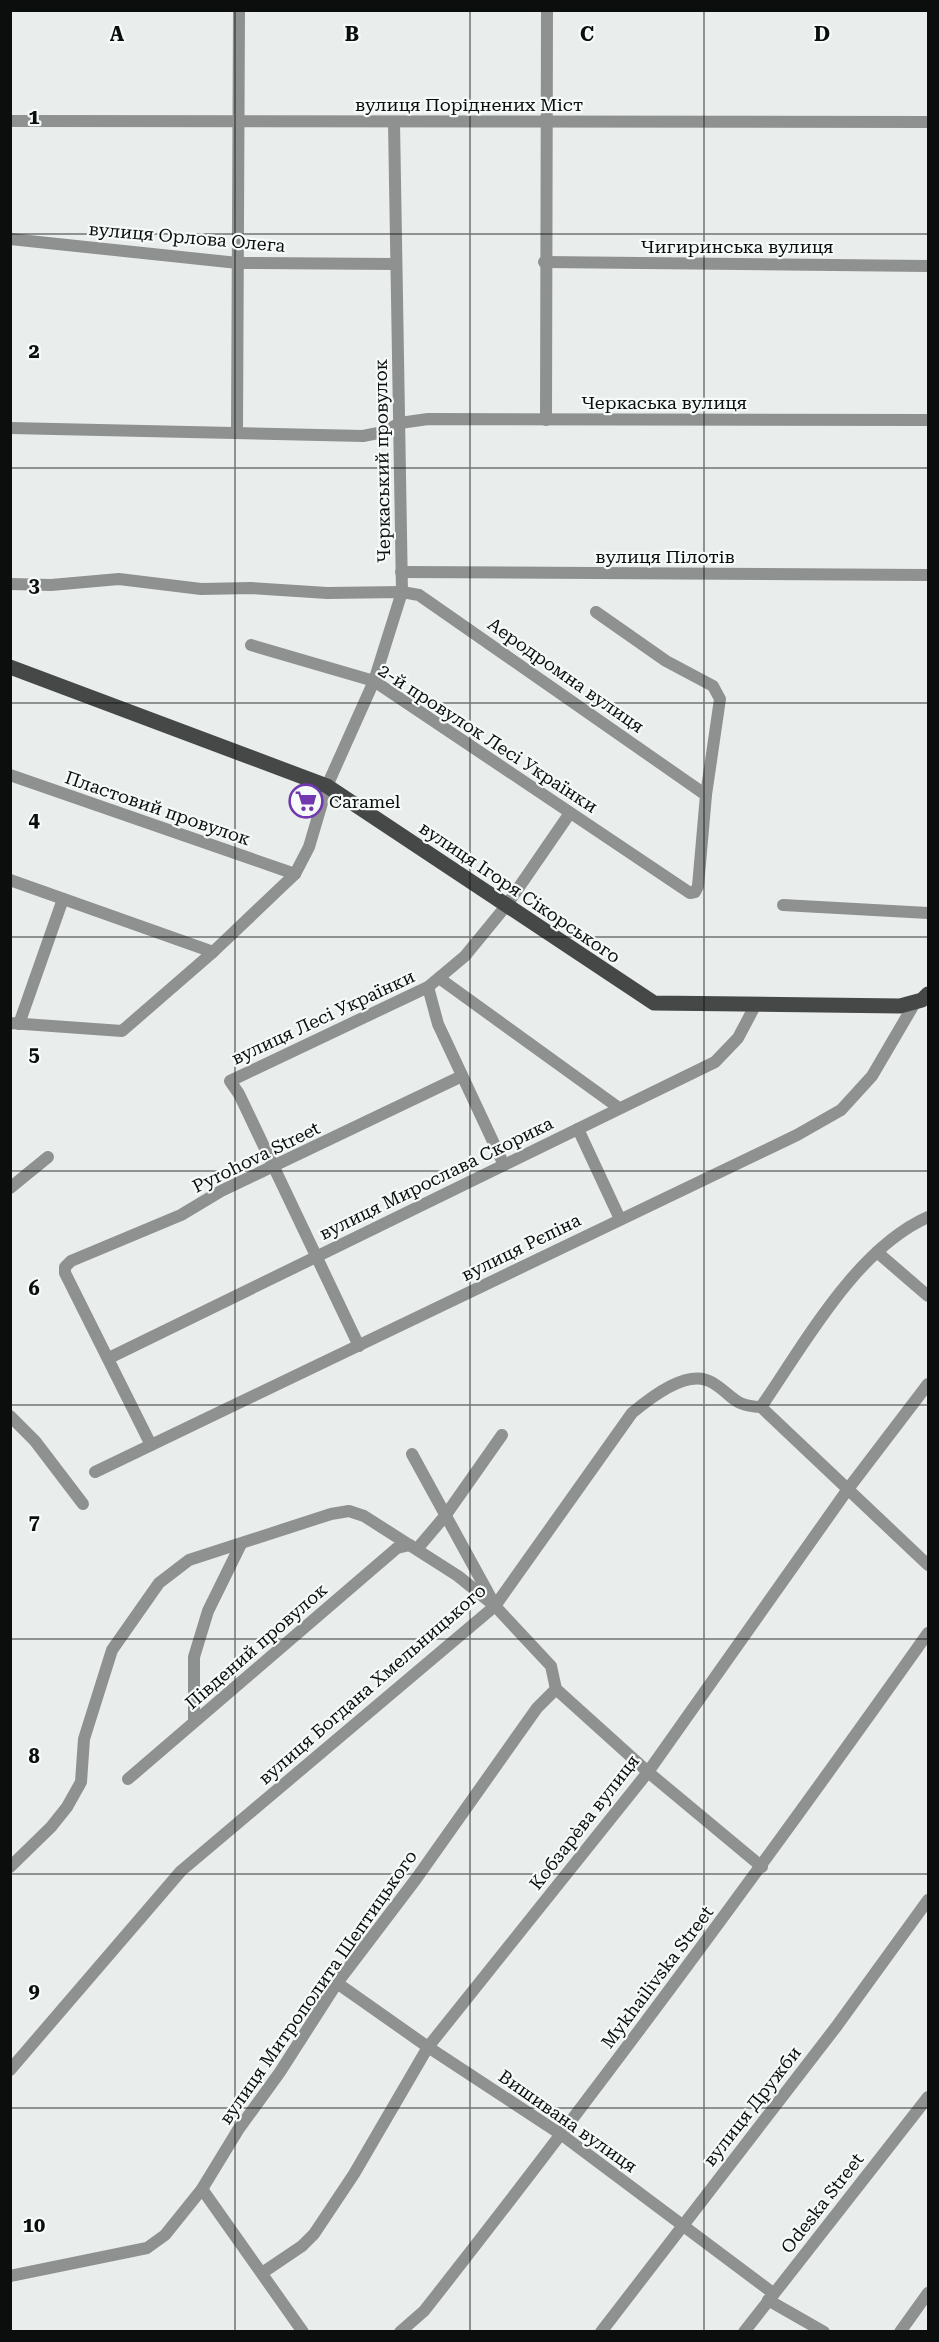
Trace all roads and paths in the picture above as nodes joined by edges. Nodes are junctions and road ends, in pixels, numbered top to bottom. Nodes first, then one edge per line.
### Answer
1 (239, 10) edge
2 (548, 10) edge
3 (10, 121) edge
4 (547, 121) junction
5 (239, 122) junction
6 (394, 122) junction
7 (928, 122) edge
8 (10, 239) edge
9 (544, 262) junction
10 (238, 263) junction
11 (396, 264) junction
12 (928, 266) edge
13 (546, 420) junction
14 (928, 420) edge
15 (400, 423) junction
16 (10, 428) edge
17 (237, 433) junction
18 (401, 572) junction
19 (928, 575) edge
20 (10, 584) edge
21 (402, 592) junction
22 (596, 612) dead end
23 (250, 645) dead end
24 (10, 667) edge
25 (374, 681) junction
26 (10, 775) edge
27 (327, 786) junction
28 (706, 795) junction
29 (570, 813) junction
30 (295, 874) junction
31 (10, 880) edge
32 (63, 899) junction
33 (783, 905) dead end
34 (506, 906) junction
35 (928, 913) edge
36 (213, 952) junction
37 (439, 978) junction
38 (428, 987) junction
39 (922, 998) edge
40 (756, 1004) junction
41 (15, 1024) edge
42 (462, 1076) junction
43 (619, 1108) junction
44 (578, 1129) junction
45 (48, 1157) dead end
46 (504, 1165) junction
47 (273, 1167) junction
48 (10, 1188) edge
49 (928, 1217) edge
50 (620, 1219) junction
51 (877, 1252) junction
52 (316, 1258) junction
53 (928, 1296) edge
54 (358, 1346) junction
55 (109, 1358) junction
56 (928, 1384) edge
57 (761, 1407) junction
58 (10, 1416) edge
59 (502, 1435) dead end
60 (152, 1445) junction
61 (412, 1454) dead end
62 (95, 1472) dead end
63 (848, 1489) junction
64 (83, 1504) dead end
65 (445, 1516) junction
66 (241, 1544) junction
67 (413, 1547) junction
68 (928, 1565) edge
69 (495, 1606) junction
70 (928, 1633) edge
71 (556, 1689) junction
72 (194, 1722) junction
73 (648, 1772) junction
74 (128, 1779) dead end
75 (10, 1867) edge
76 (762, 1867) junction
77 (928, 1900) edge
78 (337, 1983) junction
79 (428, 2048) junction
80 (10, 2070) edge
81 (928, 2097) edge
82 (562, 2135) junction
83 (202, 2189) junction
84 (682, 2225) junction
85 (262, 2273) junction
86 (10, 2276) edge
87 (928, 2293) edge
88 (771, 2296) junction
89 (303, 2331) edge
90 (400, 2331) edge
91 (601, 2331) edge
92 (744, 2331) edge
93 (824, 2331) edge
94 (900, 2331) edge

1 - 5 street
2 - 4 street
3 - 5 street, вулиця Поріднених Міст
4 - 6 street, вулиця Поріднених Міст
4 - 7 street, вулиця Поріднених Міст
4 - 9 street
5 - 6 street, вулиця Поріднених Міст
5 - 10 street
6 - 11 street, Черкаський провулок
8 - 10 street, вулиця Орлова Олега
9 - 12 street, Чигиринська вулиця
9 - 13 street
10 - 11 street, вулиця Орлова Олега
10 - 17 street
11 - 15 street, Черкаський провулок
13 - 14 street, Черкаська вулиця
13 - 15 street, Черкаська вулиця
15 - 17 street, Черкаська вулиця
15 - 18 street, Черкаський провулок
16 - 17 street, Черкаська вулиця
18 - 19 street, вулиця Пілотів
18 - 21 street, Черкаський провулок
20 - 21 street
21 - 25 street, Черкаський провулок
21 - 28 street, Аеродромна вулиця
22 - 28 street
23 - 25 street, 2-й провулок Лесі Українки
24 - 27 main road, вулиця Ігоря Сікорського
25 - 27 street, Черкаський провулок
25 - 29 street, 2-й провулок Лесі Українки
26 - 30 street, Пластовий провулок
27 - 30 street
27 - 34 main road, вулиця Ігоря Сікорського
28 - 29 street, 2-й провулок Лесі Українки
29 - 34 street, вулиця Лесі Українки
30 - 36 street
31 - 32 street
32 - 36 street
32 - 41 street
33 - 35 street
34 - 37 street, вулиця Лесі Українки
34 - 40 main road, вулиця Ігоря Сікорського
36 - 41 street
37 - 38 street, вулиця Лесі Українки
37 - 43 street
38 - 42 street
38 - 47 street, вулиця Лесі Українки
39 - 40 main road, вулиця Ігоря Сікорського
39 - 50 street, вулиця Рєпіна
40 - 43 street, вулиця Мирослава Скорика
42 - 46 street
42 - 47 street, Pyrohova Street
43 - 44 street, вулиця Мирослава Скорика
44 - 46 street, вулиця Мирослава Скорика
44 - 50 street
45 - 48 street
46 - 52 street, вулиця Мирослава Скорика
47 - 52 street
47 - 55 street, Pyrohova Street
49 - 51 street
50 - 54 street, вулиця Рєпіна
51 - 53 street
51 - 57 street
52 - 54 street
52 - 55 street, вулиця Мирослава Скорика
54 - 60 street, вулиця Рєпіна
55 - 60 street
56 - 63 street, Кобзарèва вулиця
57 - 63 street
57 - 69 street, вулиця Богдана Хмельницького
58 - 64 street
59 - 65 street, Південий провулок
60 - 62 street, вулиця Рєпіна
61 - 65 street
63 - 68 street
63 - 73 street, Кобзарèва вулиця
65 - 67 street, Південий провулок
65 - 69 street
66 - 67 street
66 - 72 street
66 - 75 street
67 - 69 street
67 - 72 street, Південий провулок
69 - 71 street
69 - 80 street, вулиця Богдана Хмельницького
70 - 76 street, Mykhailivska Street
71 - 73 street
71 - 78 street, вулиця Митрополита Шептицького
72 - 74 street, Південий провулок
73 - 76 street
73 - 79 street, Кобзарèва вулиця
76 - 82 street, Mykhailivska Street
77 - 84 street, вулиця Дружби
78 - 79 street, Вишивана вулиця
78 - 83 street, вулиця Митрополита Шептицького
79 - 82 street, Вишивана вулиця
79 - 85 street, Кобзарèва вулиця
81 - 88 street, Odeska Street
82 - 84 street, Вишивана вулиця
82 - 90 street, Mykhailivska Street
83 - 85 street
83 - 86 street, вулиця Митрополита Шептицького
84 - 88 street, Вишивана вулиця
84 - 91 street, вулиця Дружби
85 - 89 street
87 - 94 street
88 - 92 street, Odeska Street
88 - 93 street, Вишивана вулиця

